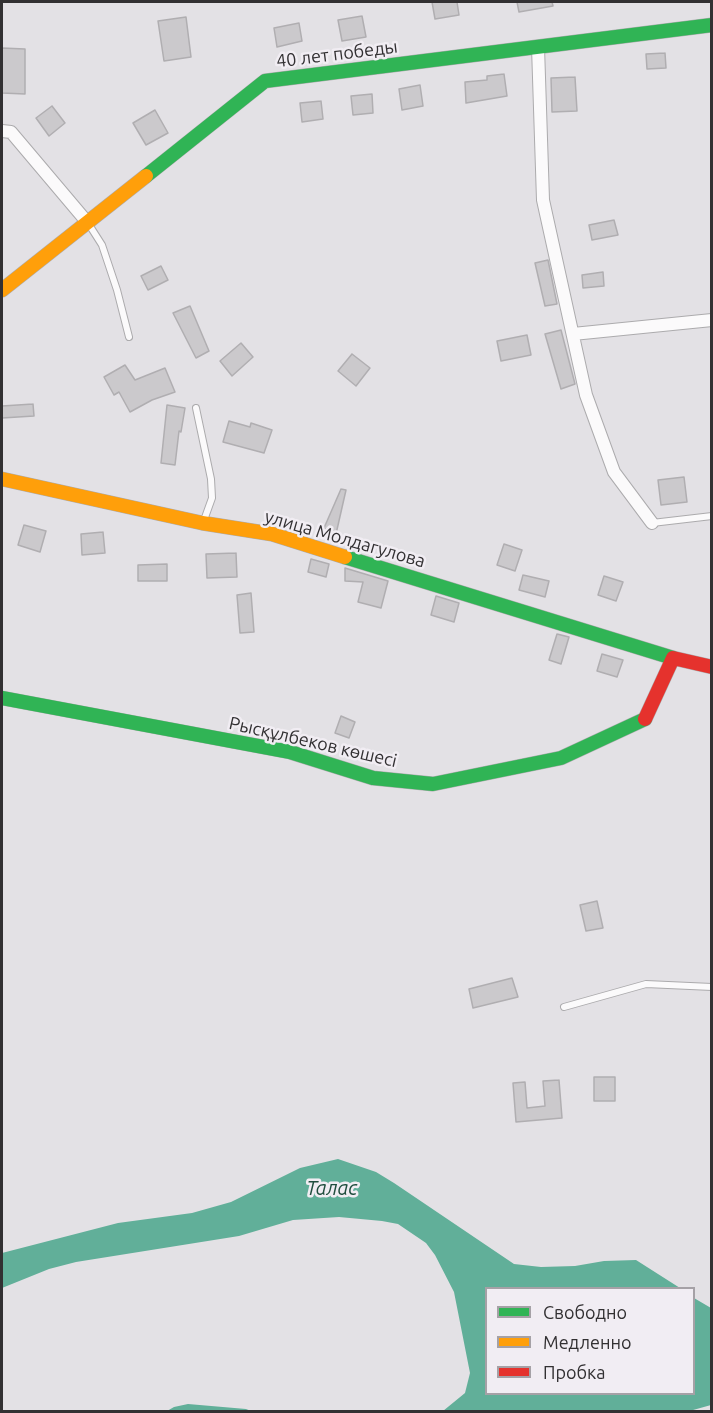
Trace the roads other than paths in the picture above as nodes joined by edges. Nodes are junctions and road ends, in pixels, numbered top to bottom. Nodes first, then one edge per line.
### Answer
1 (711, 25) edge
2 (538, 47) junction
3 (2, 130) edge
4 (87, 222) junction
5 (2, 290) edge
6 (711, 320) edge
7 (573, 334) junction
8 (129, 337) dead end
9 (196, 408) dead end
10 (2, 479) edge
11 (711, 516) edge
12 (202, 523) junction
13 (652, 523) joint
14 (673, 658) junction
15 (711, 667) edge
16 (2, 698) edge
17 (711, 987) edge
18 (564, 1007) dead end

1 - 2 street, 40 лет победы
2 - 4 street, 40 лет победы
2 - 7 street
3 - 4 street
4 - 5 street, 40 лет победы
4 - 8 lane
6 - 7 street
7 - 13 street
9 - 12 lane
10 - 12 street, улица Молдагулова
11 - 13 lane
12 - 14 street, улица Молдагулова
14 - 15 street
14 - 16 street, Рысқұлбеков көшесі
17 - 18 lane

